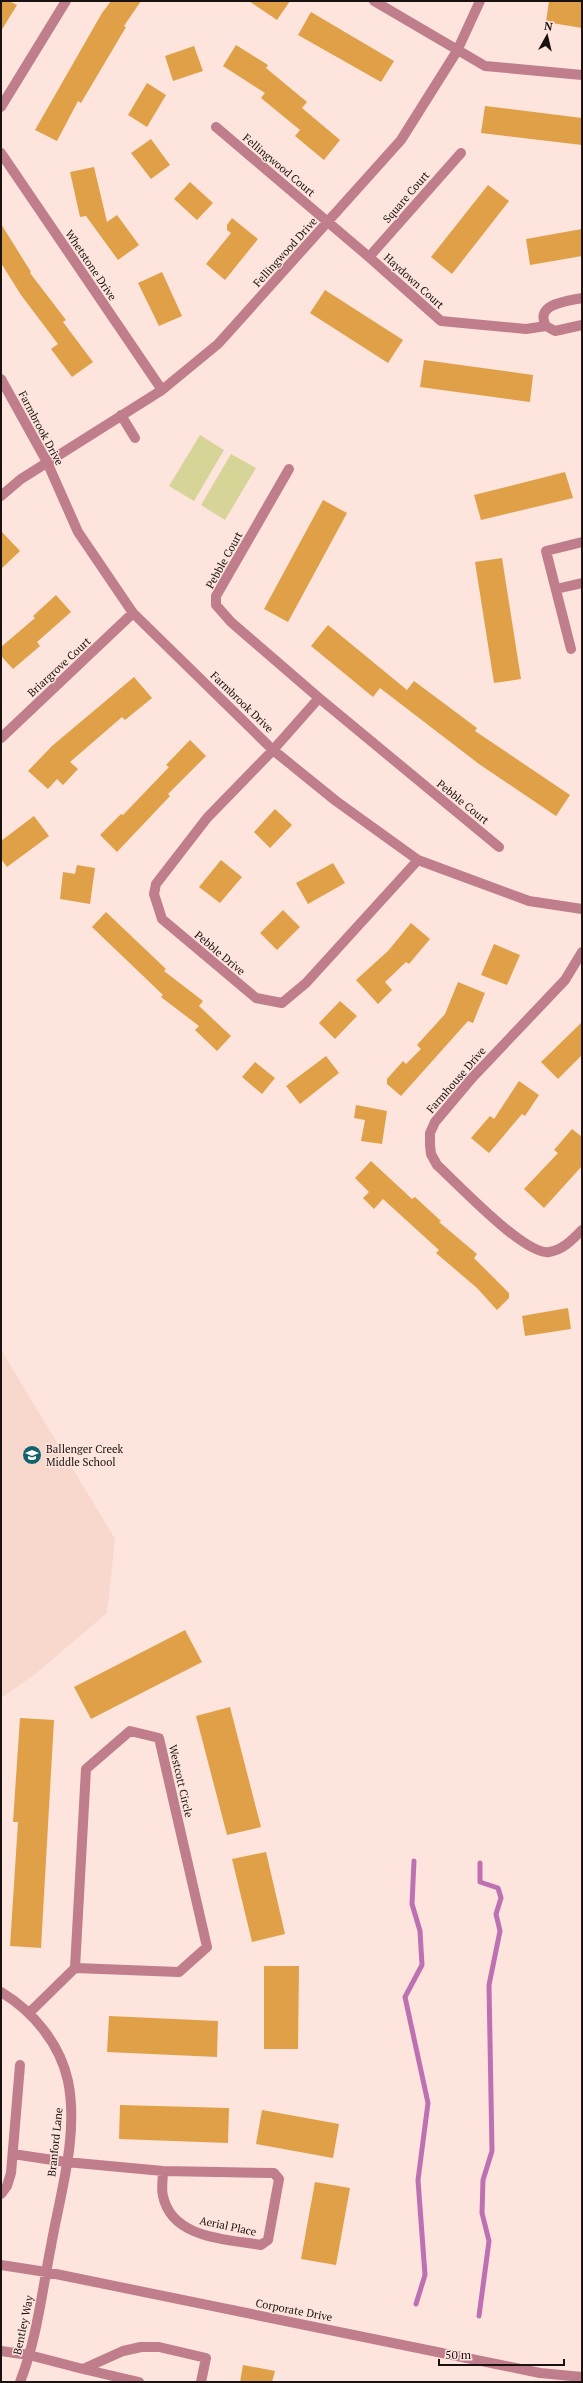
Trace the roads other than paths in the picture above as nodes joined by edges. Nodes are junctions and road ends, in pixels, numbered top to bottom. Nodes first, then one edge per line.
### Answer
1 (66, 1) edge
2 (374, 1) edge
3 (480, 1) edge
4 (457, 51) junction
5 (582, 75) edge
6 (1, 107) edge
7 (216, 127) dead end
8 (1, 153) edge
9 (461, 153) dead end
10 (328, 221) junction
11 (369, 257) junction
12 (582, 298) edge
13 (582, 324) edge
14 (546, 326) junction
15 (1, 380) edge
16 (162, 390) junction
17 (121, 415) junction
18 (135, 438) dead end
19 (47, 462) junction
20 (289, 470) dead end
21 (1, 496) edge
22 (582, 542) edge
23 (582, 583) edge
24 (556, 589) junction
25 (133, 613) junction
26 (571, 648) dead end
27 (319, 698) junction
28 (1, 738) edge
29 (273, 750) junction
30 (499, 847) dead end
31 (418, 860) junction
32 (582, 909) edge
33 (582, 952) edge
34 (582, 1230) edge
35 (75, 1968) junction
36 (1, 1992) edge
37 (29, 2013) junction
38 (20, 2065) dead end
39 (14, 2154) junction
40 (66, 2162) junction
41 (163, 2171) junction
42 (1, 2194) edge
43 (1, 2265) edge
44 (46, 2272) junction
45 (1, 2351) edge
46 (29, 2355) junction
47 (83, 2369) junction
48 (582, 2378) edge
49 (20, 2382) edge
50 (139, 2382) edge
51 (201, 2382) edge

1 - 6 street
2 - 4 street
3 - 4 street, Fellingwood Drive
4 - 5 street
4 - 10 street, Fellingwood Drive
7 - 10 street, Fellingwood Court
8 - 16 street, Whetstone Drive
9 - 11 street, Square Court
10 - 11 street, Haydown Court
10 - 16 street, Fellingwood Drive
11 - 14 street, Haydown Court
12 - 14 street
13 - 14 street, Haydown Court
15 - 19 street, Farmbrook Drive
16 - 17 street, Fellingwood Drive
17 - 18 street
17 - 19 street, Fellingwood Drive
19 - 21 street, Fellingwood Drive
19 - 25 street, Farmbrook Drive
20 - 27 street, Pebble Court
22 - 24 street
23 - 24 street
24 - 26 street
25 - 28 street, Briargrove Court
25 - 29 street, Farmbrook Drive
27 - 29 street
27 - 30 street, Pebble Court
29 - 31 street, Farmbrook Drive
29 - 31 street, Pebble Drive
31 - 32 street, Farmbrook Drive
33 - 34 street, Farmhouse Drive
35 - 35 street, Westcott Circle
35 - 37 street
36 - 37 street, Branford Lane
37 - 40 street, Branford Lane
38 - 39 street
39 - 40 street, Aerial Place
39 - 42 street
40 - 41 street, Aerial Place
40 - 44 street, Branford Lane
41 - 41 street, Aerial Place
43 - 44 street, Corporate Drive
44 - 46 street, Bentley Way
44 - 48 street, Corporate Drive
45 - 46 street
46 - 47 street
46 - 49 street, Bentley Way
47 - 50 street
47 - 51 street

